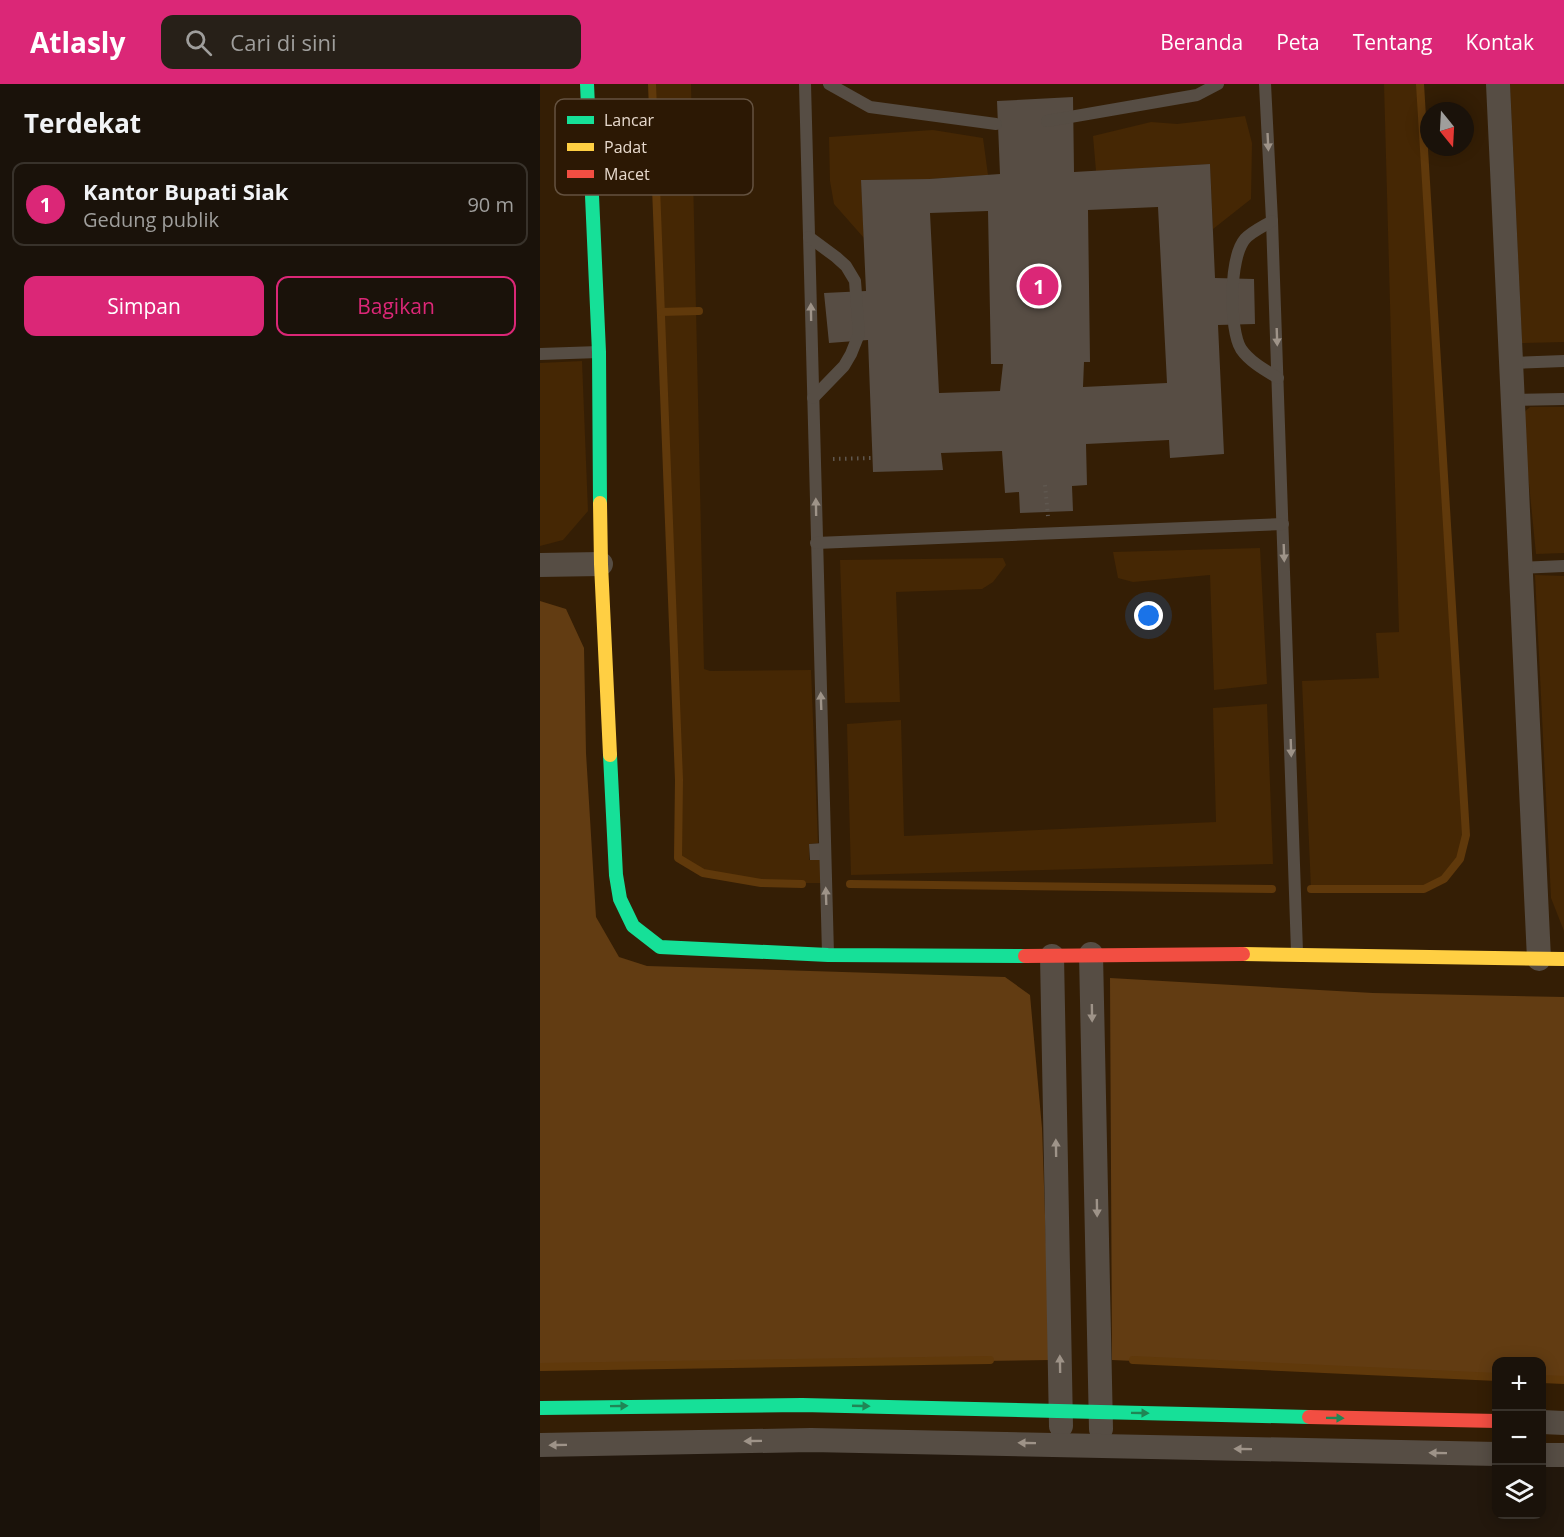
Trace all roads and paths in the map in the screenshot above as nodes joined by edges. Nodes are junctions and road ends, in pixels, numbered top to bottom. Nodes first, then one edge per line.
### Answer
1 (587, 84) edge
2 (805, 84) edge
3 (829, 84) edge
4 (1218, 84) edge
5 (1265, 84) edge
6 (1498, 84) edge
7 (588, 99) edge
8 (1047, 121) dead end
9 (996, 124) dead end
10 (592, 195) edge
11 (1272, 221) junction
12 (809, 237) junction
13 (599, 352) junction
14 (540, 354) edge
15 (1564, 361) edge
16 (1510, 363) junction
17 (1278, 378) junction
18 (813, 398) junction
19 (1564, 399) edge
20 (1512, 400) junction
21 (873, 458) dead end
22 (814, 460) junction
23 (1046, 485) dead end
24 (1048, 516) dead end
25 (1283, 524) junction
26 (816, 543) junction
27 (540, 564) edge
28 (601, 564) junction
29 (1564, 566) edge
30 (1520, 568) junction
31 (1091, 954) junction
32 (1298, 954) junction
33 (828, 955) junction
34 (1052, 956) junction
35 (1539, 959) junction
36 (1564, 959) edge
37 (540, 1408) edge
38 (1062, 1412) junction
39 (1101, 1412) junction
40 (1492, 1421) edge
41 (1546, 1422) edge
42 (1564, 1423) edge
43 (1061, 1444) junction
44 (540, 1445) edge
45 (1101, 1446) junction
46 (1492, 1454) edge
47 (1546, 1455) edge
48 (1564, 1455) edge

1 - 7 street
2 - 12 lane
3 - 9 lane
4 - 8 lane
5 -> 11 lane
6 - 16 street
10 - 13 street
11 -> 17 lane
11 - 17 lane
18 -> 12 lane
12 - 18 lane
13 - 14 lane
13 - 28 street
15 - 16 lane
16 - 20 street
17 - 25 lane
18 - 22 lane
19 - 20 lane
20 - 30 street
21 - 22 path
26 -> 22 lane
23 - 24 path
25 - 26 lane
25 -> 32 lane
33 -> 26 lane
27 - 28 street
28 - 33 street
29 - 30 lane
30 - 35 street
31 - 32 street
31 - 34 street
31 -> 39 street
32 - 35 street
33 - 34 street
38 -> 34 street
35 - 36 street
37 -> 38 street
38 - 39 street
38 - 43 street
39 -> 40 street
39 - 45 street
41 - 42 street
43 -> 44 street
43 - 45 street
46 -> 45 street
47 - 48 street

